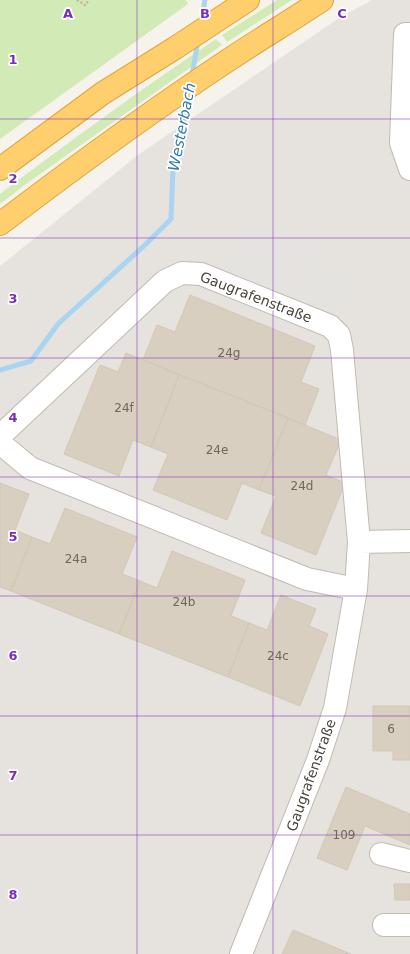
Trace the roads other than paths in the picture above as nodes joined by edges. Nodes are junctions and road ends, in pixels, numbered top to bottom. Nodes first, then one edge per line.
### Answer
1 (248, 0) edge
2 (322, 0) edge
3 (410, 34) edge
4 (0, 169) edge
5 (410, 169) edge
6 (0, 224) edge
7 (0, 436) edge
8 (0, 443) edge
9 (410, 541) edge
10 (359, 542) junction
11 (356, 588) junction
12 (381, 854) dead end
13 (410, 861) edge
14 (384, 925) dead end
15 (410, 925) edge
16 (241, 954) edge

1 - 4 highway
2 - 6 highway
3 - 5 street
7 - 10 street, Gaugrafenstraße
8 - 11 street
9 - 10 street
10 - 11 street, Gaugrafenstraße
11 - 16 street, Gaugrafenstraße
12 - 13 street
14 - 15 street

